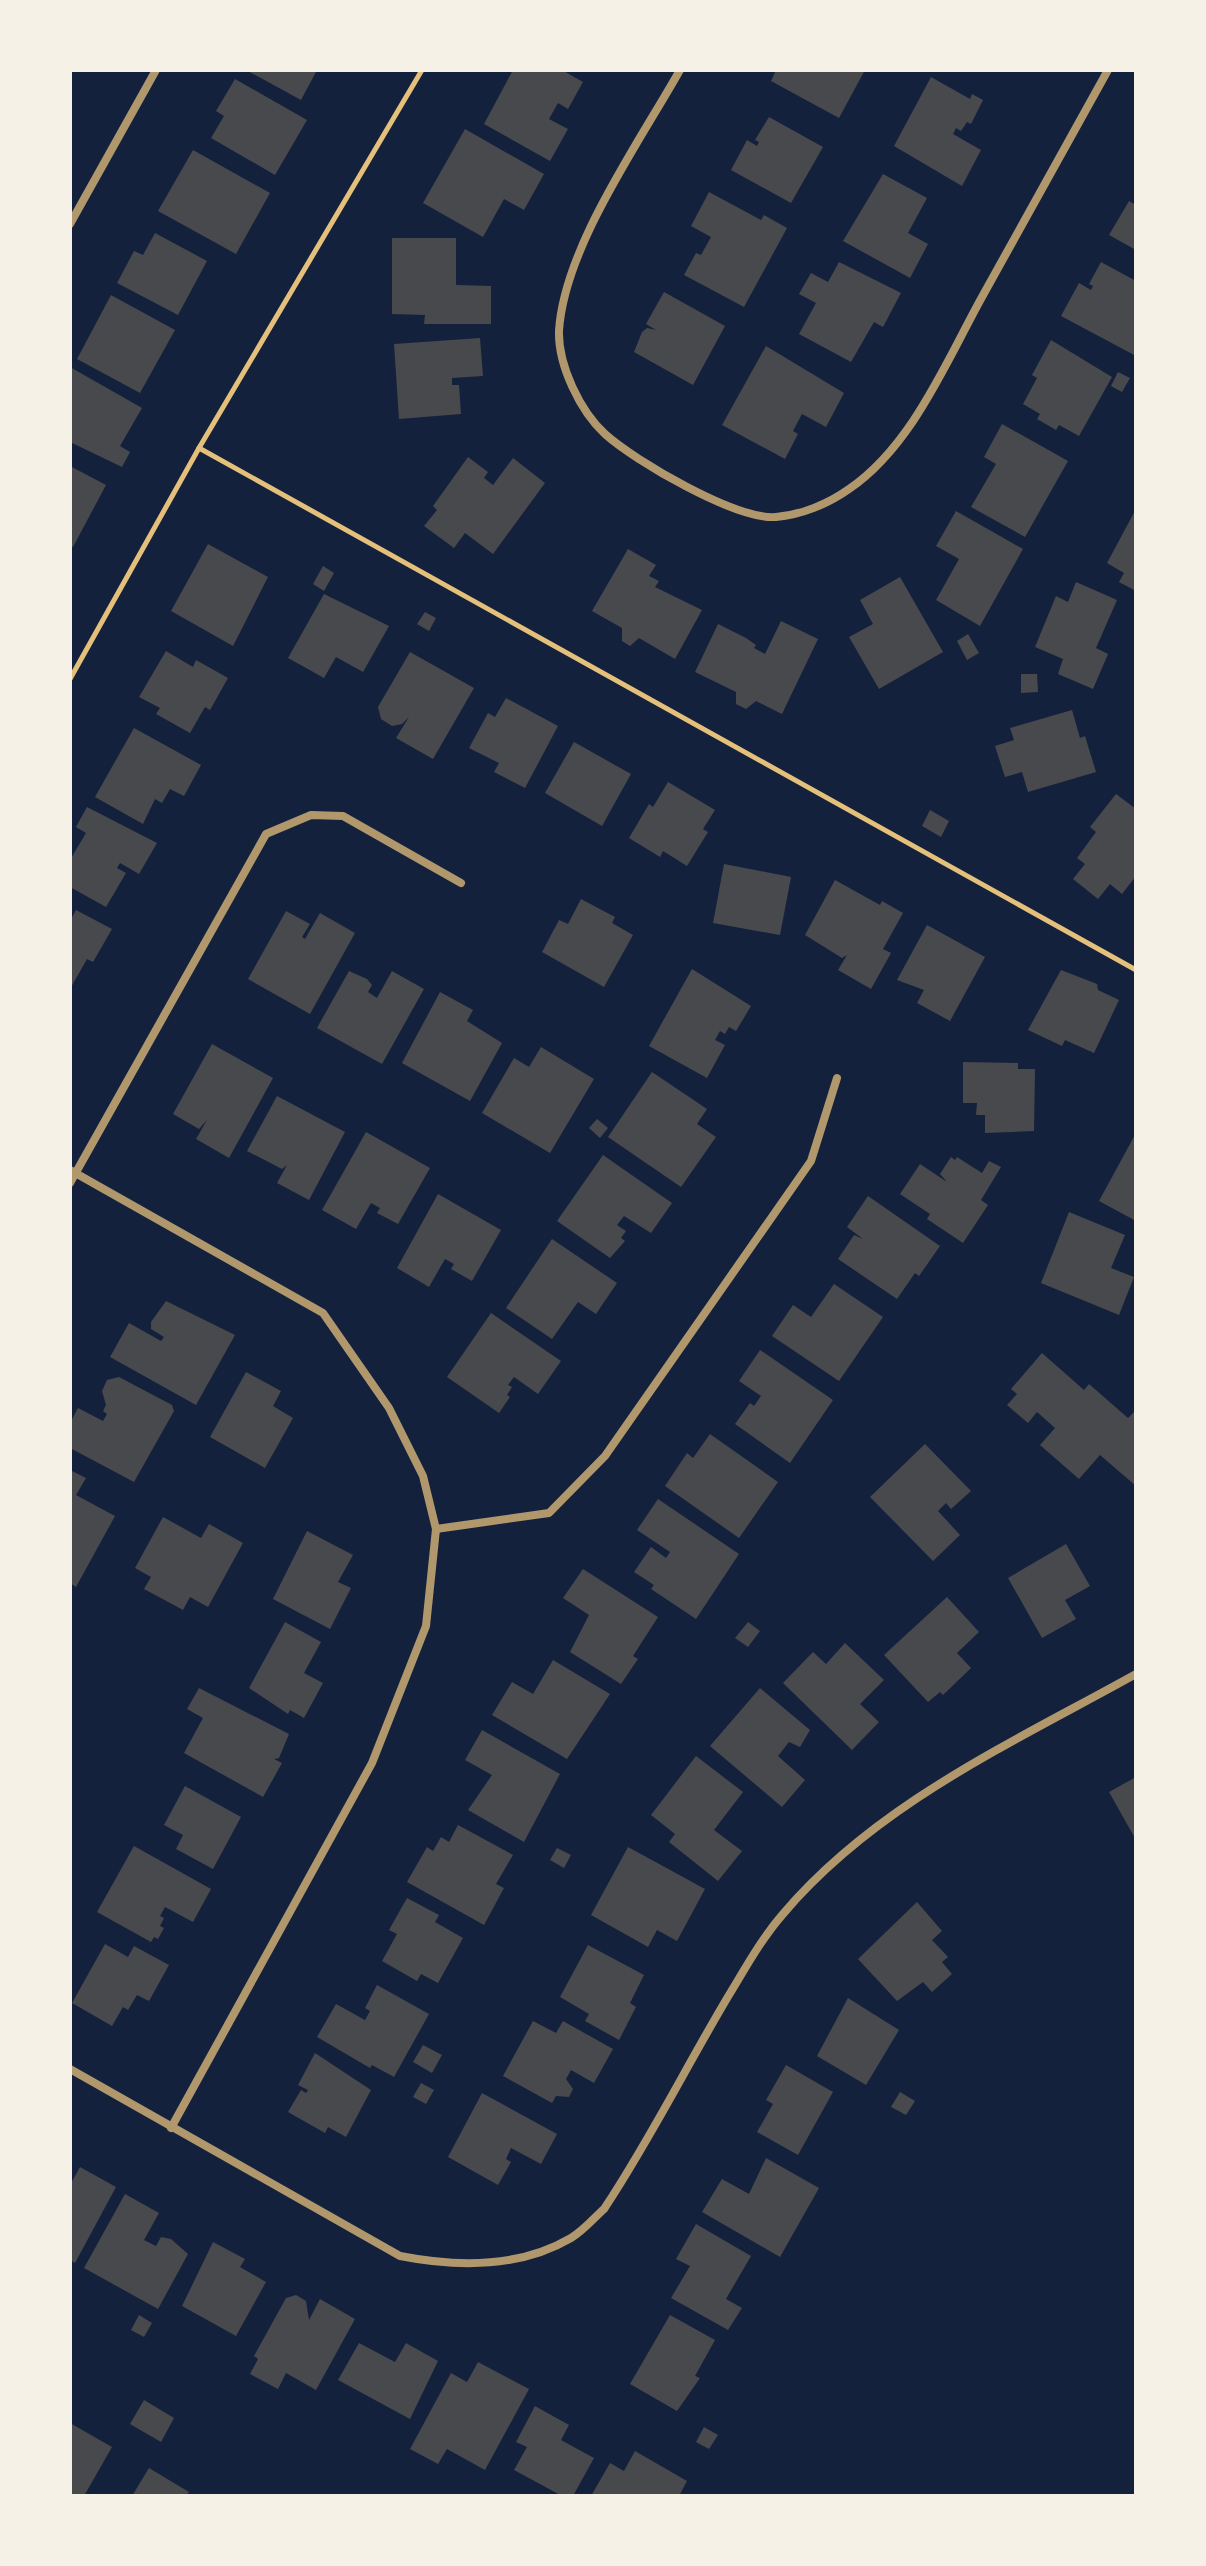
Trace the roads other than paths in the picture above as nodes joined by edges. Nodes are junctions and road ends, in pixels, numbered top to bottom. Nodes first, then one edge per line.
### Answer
1 (156, 70) edge
2 (680, 70) edge
3 (1108, 70) edge
4 (70, 224) edge
5 (461, 883) dead end
6 (837, 1078) dead end
7 (72, 1172) edge
8 (70, 1183) edge
9 (436, 1529) junction
10 (1136, 1674) edge
11 (70, 2069) edge
12 (171, 2128) junction

1 - 4 street
2 - 3 street
5 - 7 street
6 - 9 street
7 - 8 street
7 - 9 street
9 - 12 street
10 - 12 street
11 - 12 street

